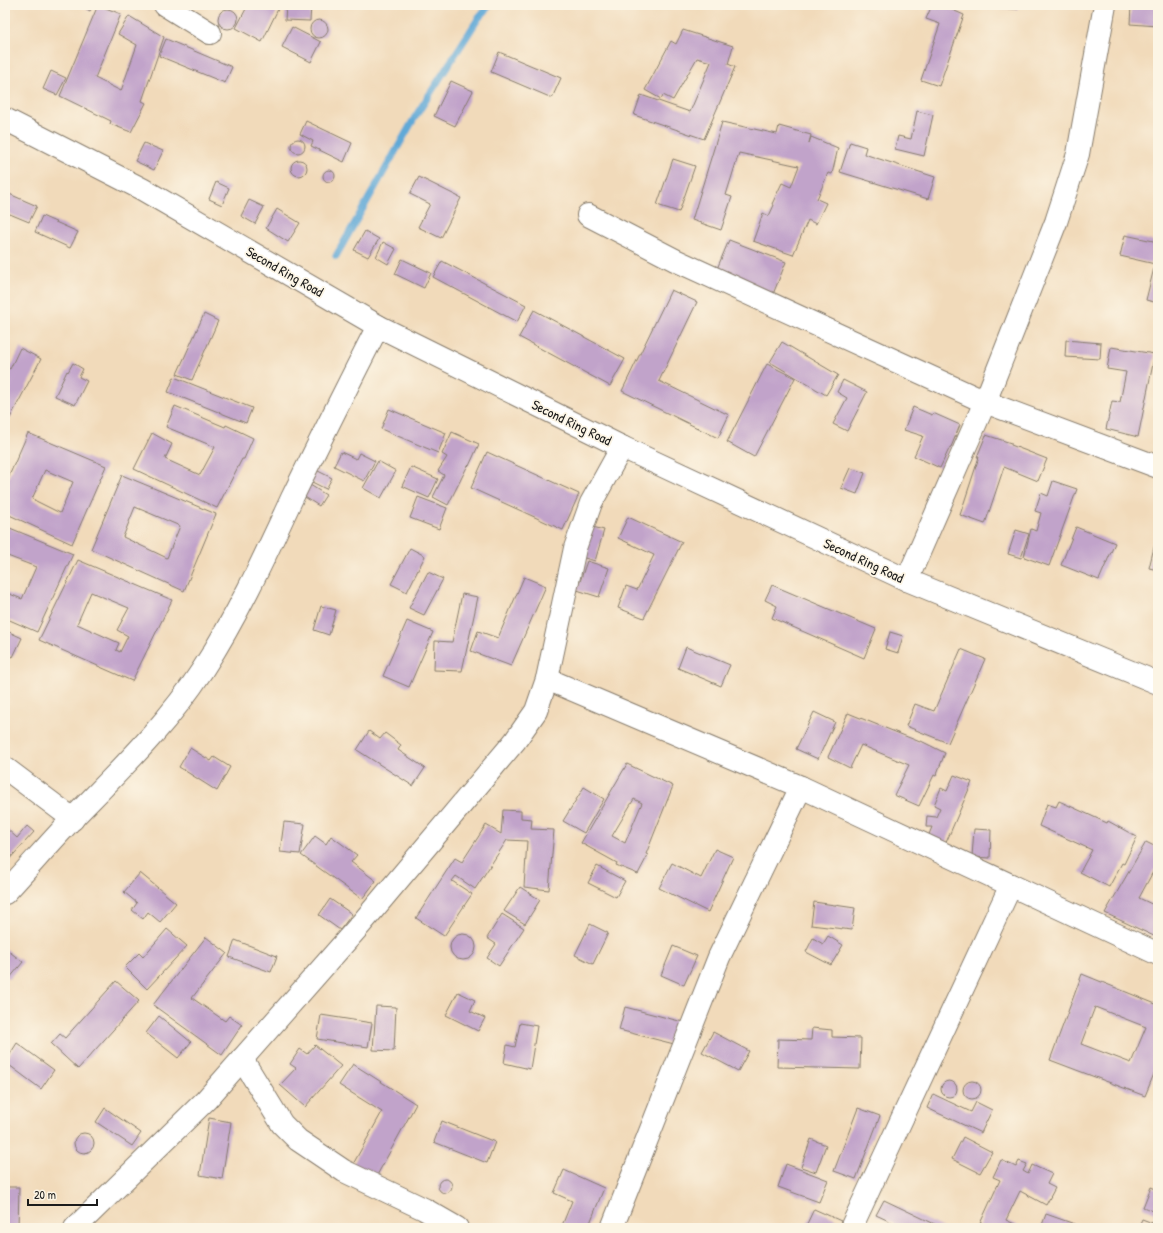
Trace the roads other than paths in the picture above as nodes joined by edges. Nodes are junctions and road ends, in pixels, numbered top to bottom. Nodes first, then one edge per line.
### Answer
1 (165, 5) edge
2 (1106, 5) edge
3 (210, 33) dead end
4 (5, 119) edge
5 (588, 215) dead end
6 (378, 326) junction
7 (985, 402) junction
8 (622, 447) junction
9 (1158, 467) edge
10 (907, 580) junction
11 (547, 679) junction
12 (1158, 684) edge
13 (5, 768) edge
14 (801, 787) junction
15 (73, 819) junction
16 (1011, 885) junction
17 (5, 893) edge
18 (1158, 954) edge
19 (242, 1059) junction
20 (75, 1228) edge
21 (457, 1228) edge
22 (612, 1228) edge
23 (851, 1228) edge

1 - 3 street
2 - 7 street
4 - 6 street, Second Ring Road
5 - 7 street
6 - 8 street, Second Ring Road
6 - 15 street
7 - 9 street
7 - 10 street
8 - 10 street, Second Ring Road
8 - 11 street
10 - 12 street, Second Ring Road
11 - 14 street
11 - 19 street
13 - 15 street
14 - 16 street
14 - 22 street
15 - 17 street
16 - 18 street
16 - 23 street
19 - 20 street
19 - 21 street

